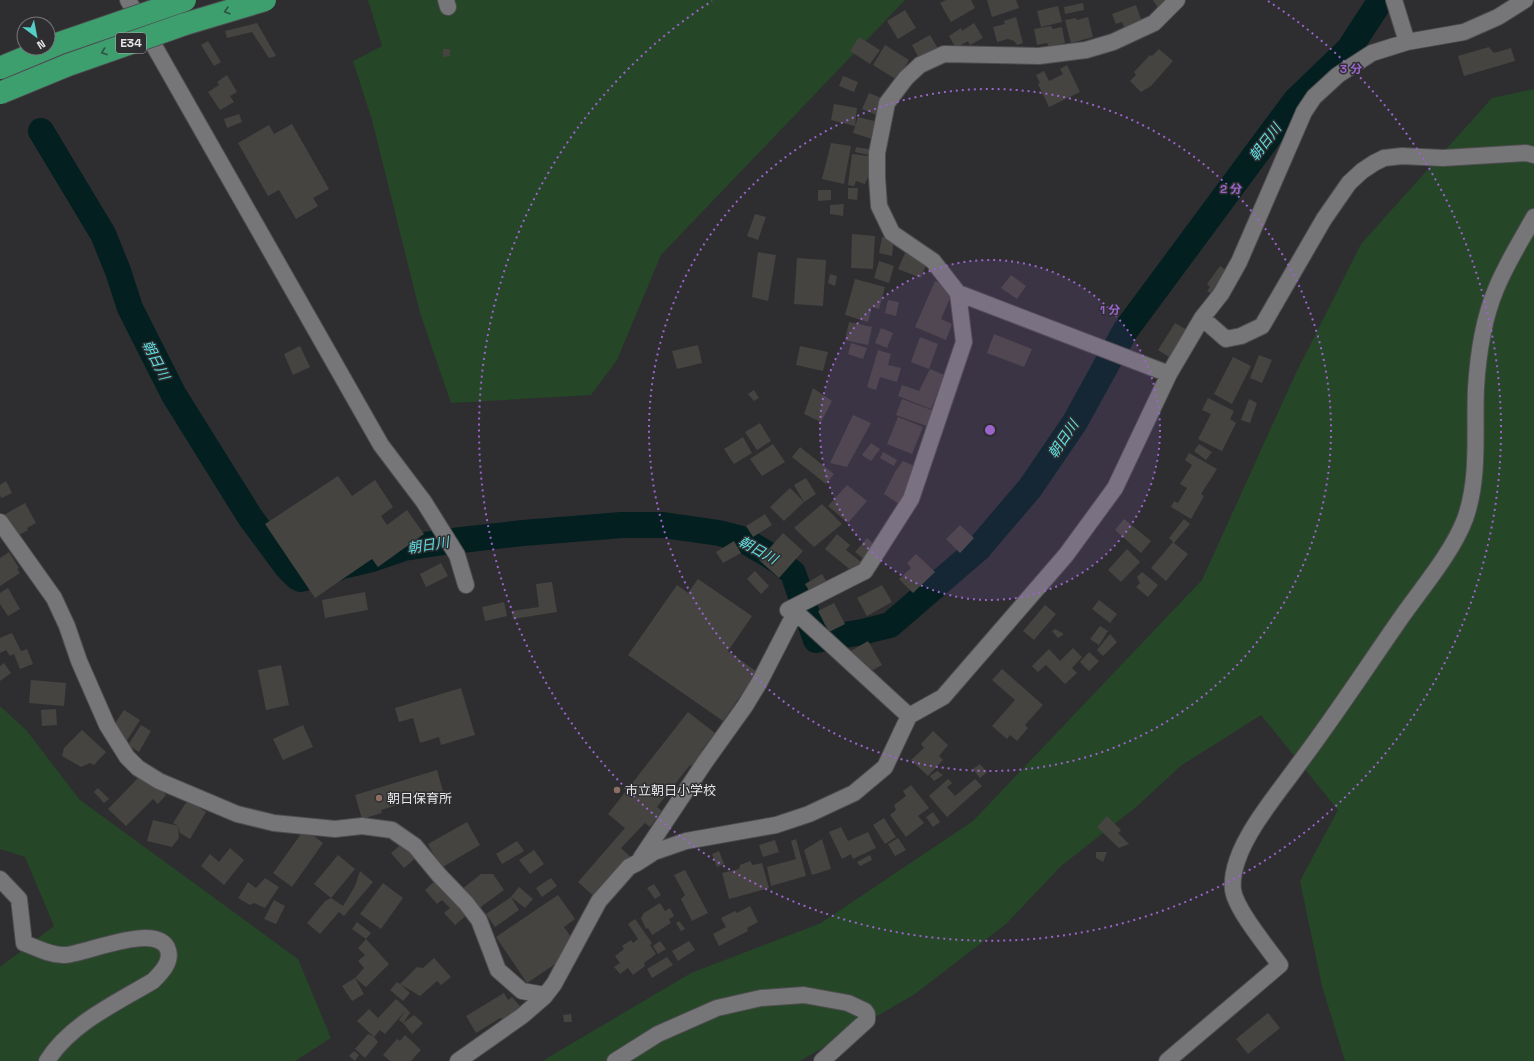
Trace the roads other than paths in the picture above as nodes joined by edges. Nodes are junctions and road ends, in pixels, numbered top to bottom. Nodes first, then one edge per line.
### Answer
1 (128, 0) edge
2 (185, 0) edge
3 (265, 0) edge
4 (1176, 0) edge
5 (1394, 0) edge
6 (1526, 0) edge
7 (1408, 42) junction
8 (0, 68) edge
9 (0, 93) edge
10 (1534, 155) edge
11 (1534, 218) edge
12 (958, 293) junction
13 (1202, 318) junction
14 (1169, 374) junction
15 (0, 522) edge
16 (466, 585) dead end
17 (795, 613) junction
18 (909, 716) junction
19 (637, 863) junction
20 (0, 879) edge
21 (545, 995) junction
22 (46, 1061) edge
23 (458, 1061) edge
24 (615, 1061) edge
25 (822, 1061) edge
26 (1167, 1061) edge

1 - 16 street
2 - 8 highway, E34, bridge
3 -> 9 highway, E34, bridge
4 - 12 street
5 - 7 street
6 - 7 street
7 - 13 street
10 - 13 street
11 - 26 street
12 - 14 street
12 - 17 street
13 - 14 street
14 - 18 street
15 - 21 street
17 - 18 street
17 - 19 street
18 - 19 street
19 - 21 street
20 - 22 street
21 - 23 street
24 - 25 street

